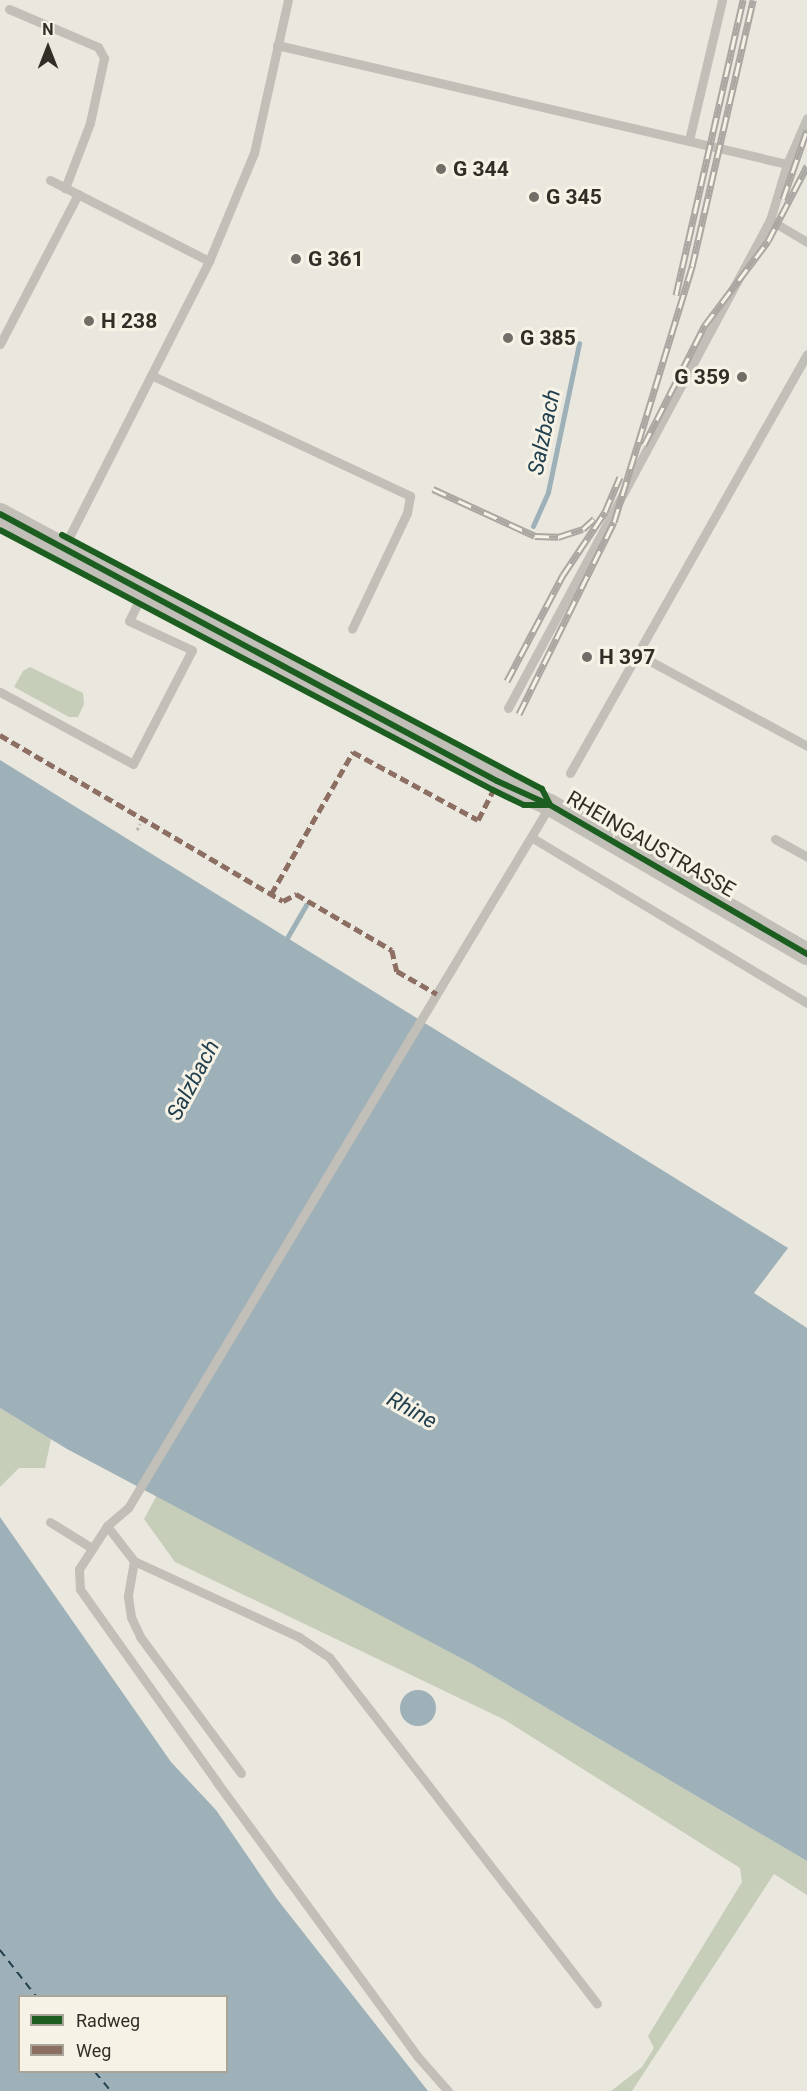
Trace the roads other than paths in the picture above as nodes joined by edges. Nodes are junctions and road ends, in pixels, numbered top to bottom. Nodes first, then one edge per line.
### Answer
1 (288, 0) edge
2 (722, 0) edge
3 (9, 9) dead end
4 (277, 45) junction
5 (807, 118) edge
6 (689, 140) junction
7 (787, 164) junction
8 (50, 180) dead end
9 (65, 188) junction
10 (78, 194) junction
11 (770, 220) junction
12 (807, 242) edge
13 (209, 261) junction
14 (0, 344) edge
15 (807, 354) edge
16 (151, 375) junction
17 (0, 514) edge
18 (64, 547) junction
19 (144, 590) junction
20 (352, 629) dead end
21 (639, 655) junction
22 (0, 692) edge
23 (508, 708) dead end
24 (807, 746) edge
25 (570, 773) dead end
26 (550, 805) junction
27 (531, 837) junction
28 (775, 839) dead end
29 (807, 857) edge
30 (807, 954) edge
31 (807, 1003) edge
32 (50, 1522) dead end
33 (107, 1526) junction
34 (92, 1548) junction
35 (134, 1561) junction
36 (241, 1773) dead end
37 (597, 2004) dead end
38 (448, 2091) edge

1 - 4 lane
2 - 6 lane
3 - 9 lane
4 - 6 lane
4 - 13 lane
5 - 7 lane
6 - 7 lane
7 - 11 lane
8 - 9 lane
9 - 10 lane
10 - 13 lane
10 - 14 lane
11 - 12 lane
11 - 23 lane
13 - 16 lane
15 - 21 lane
16 - 18 lane
16 - 20 lane
17 - 18 street, RHEINGAUSTRASSE
18 - 19 street, RHEINGAUSTRASSE
19 - 22 lane
19 - 26 street, RHEINGAUSTRASSE
21 - 24 lane
21 - 25 lane
26 - 27 lane
26 - 30 street, RHEINGAUSTRASSE
27 - 31 lane
27 - 33 lane
28 - 29 lane
32 - 34 lane
33 - 34 lane
33 - 35 lane
34 - 38 lane
35 - 36 lane
35 - 37 lane

